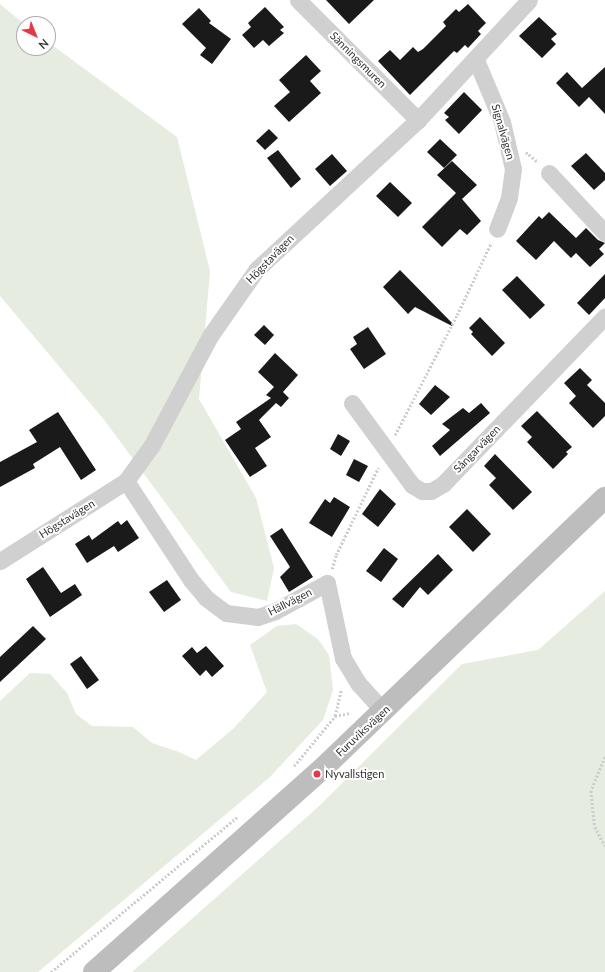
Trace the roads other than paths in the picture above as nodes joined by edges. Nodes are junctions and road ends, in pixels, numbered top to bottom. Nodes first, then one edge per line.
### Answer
1 (298, 0) edge
2 (529, 0) edge
3 (476, 60) junction
4 (418, 120) junction
5 (549, 174) dead end
6 (497, 229) road end
7 (605, 234) edge
8 (605, 316) edge
9 (352, 403) dead end
10 (126, 481) junction
11 (605, 498) edge
12 (0, 561) edge
13 (384, 712) junction
14 (94, 972) edge

1 - 4 street, Sänningsmuren
2 - 3 street, Högstavägen
3 - 4 street, Högstavägen
3 - 6 street, Signalvägen
4 - 10 street, Högstavägen
5 - 7 street
8 - 9 street, Sångarvägen
10 - 12 street, Högstavägen
10 - 13 street, Hällvägen
11 - 13 main road, Furuviksvägen
13 - 14 main road, Furuviksvägen

